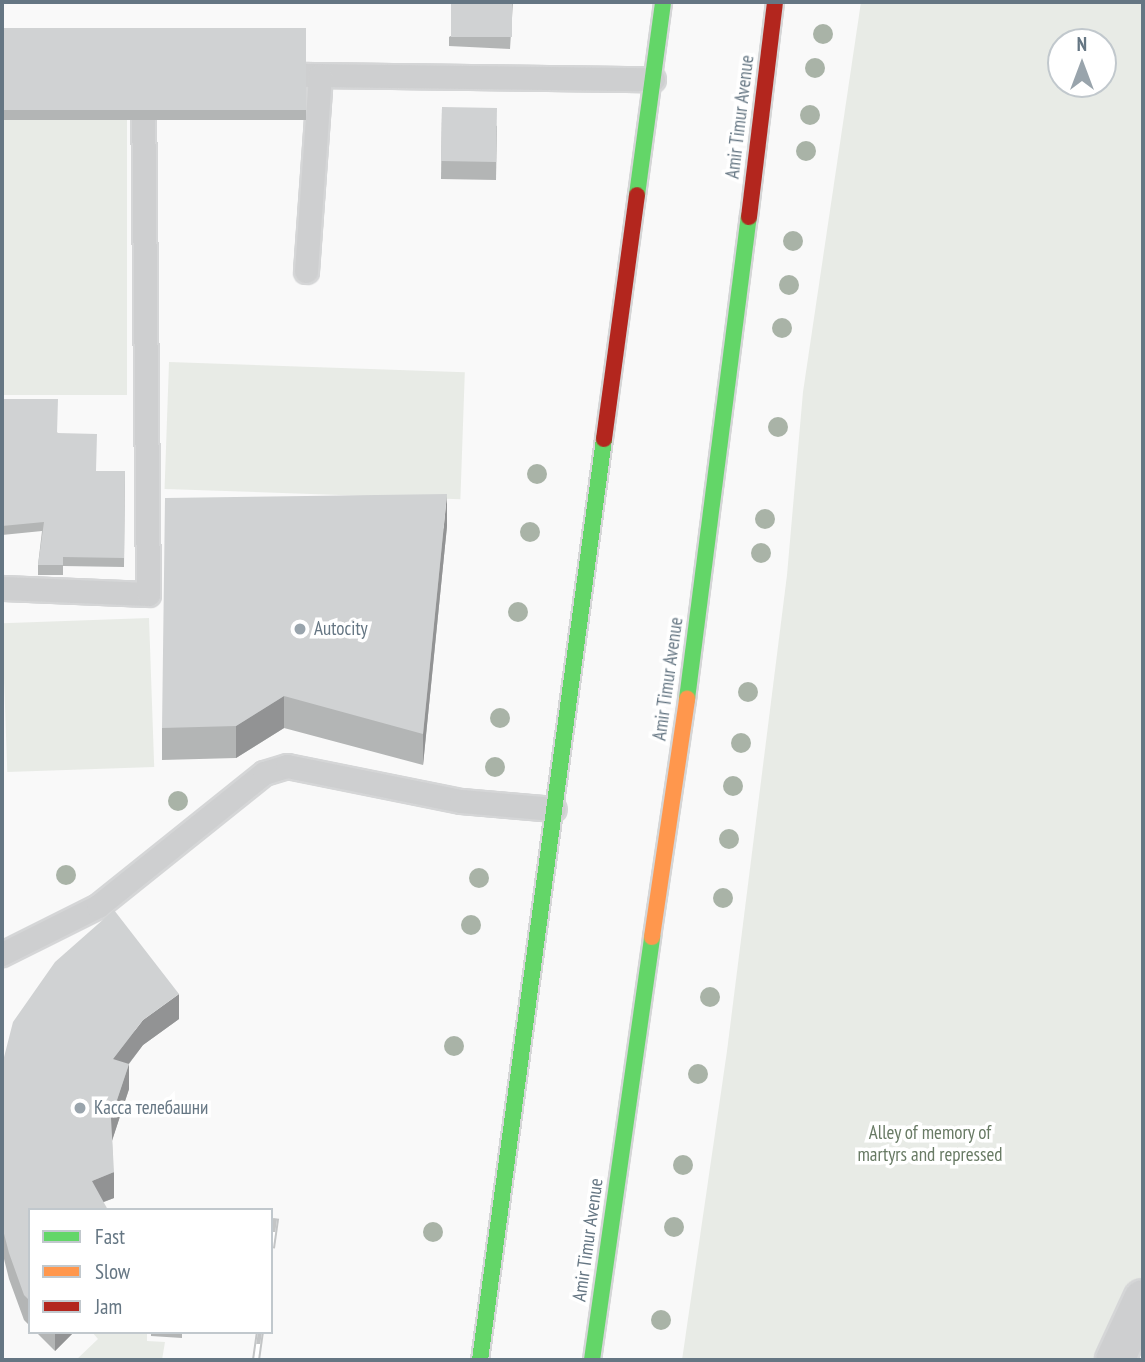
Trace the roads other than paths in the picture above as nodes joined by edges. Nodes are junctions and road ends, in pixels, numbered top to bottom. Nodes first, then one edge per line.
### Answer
1 (663, 2) edge
2 (775, 2) edge
3 (143, 76) edge
4 (653, 79) junction
5 (306, 271) dead end
6 (2, 588) edge
7 (554, 809) junction
8 (2, 954) edge
9 (1143, 1299) edge
10 (480, 1360) edge
11 (592, 1360) edge
12 (1115, 1360) edge

1 - 4 main road
2 - 11 main road, Amir Timur Avenue
3 - 6 lane
4 - 5 lane
4 - 7 main road
7 - 8 lane
7 - 10 main road
9 - 12 street

